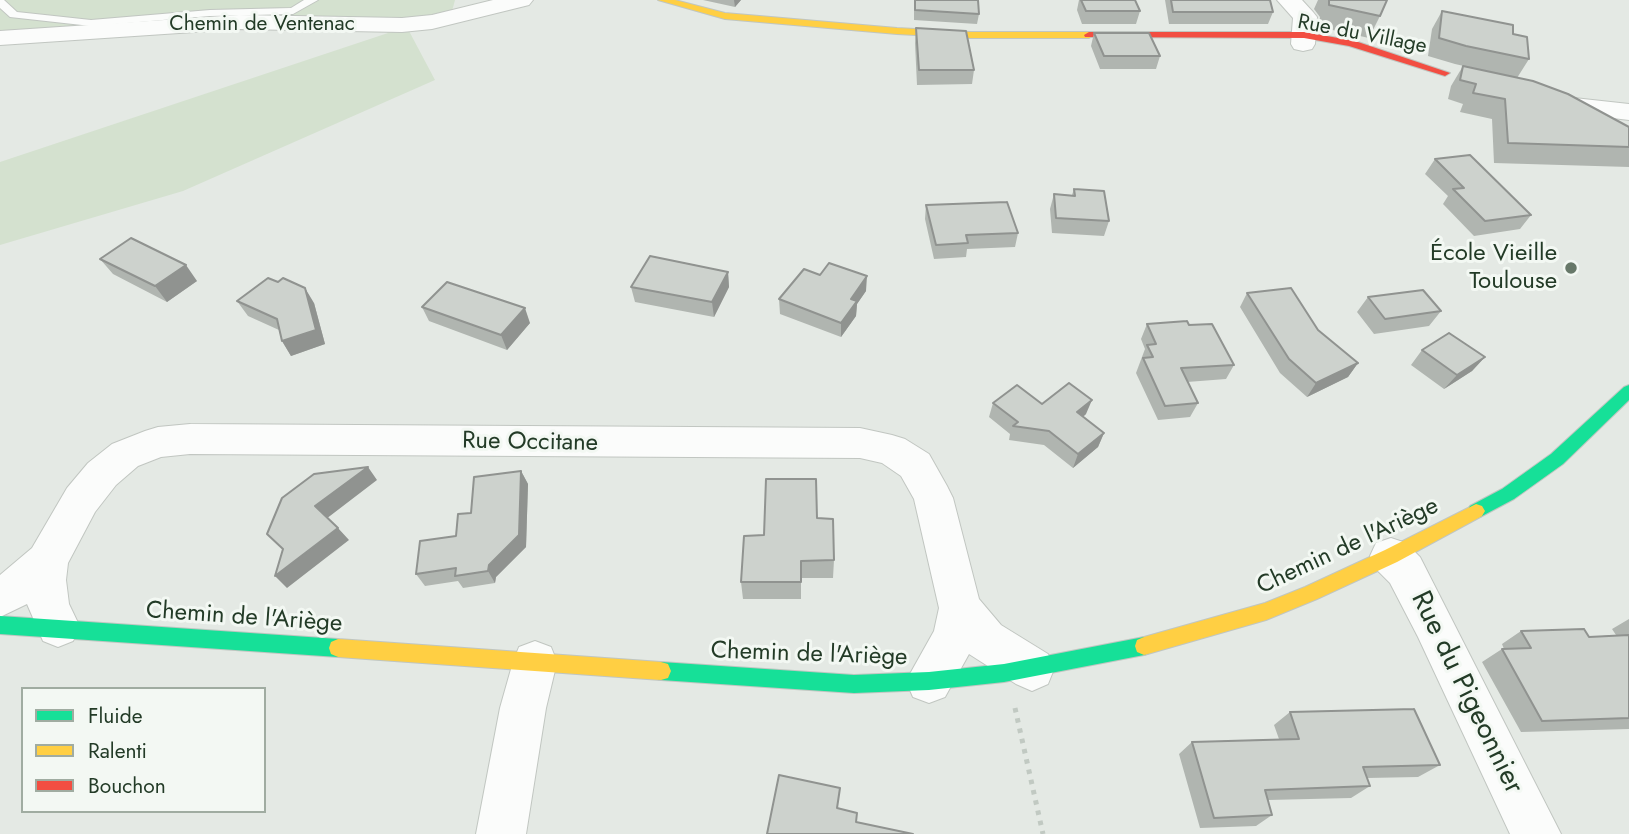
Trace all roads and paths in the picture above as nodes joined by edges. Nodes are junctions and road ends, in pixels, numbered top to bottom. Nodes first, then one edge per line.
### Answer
1 (312, 0) edge
2 (521, 0) edge
3 (663, 0) edge
4 (1289, 0) edge
5 (0, 2) edge
6 (0, 38) edge
7 (1304, 39) junction
8 (1452, 74) dead end
9 (1556, 101) edge
10 (1618, 119) edge
11 (1629, 391) edge
12 (1391, 556) junction
13 (47, 561) junction
14 (0, 598) edge
15 (960, 608) junction
16 (0, 625) edge
17 (58, 627) junction
18 (535, 662) junction
19 (1018, 671) junction
20 (929, 681) junction
21 (501, 834) edge
22 (1043, 834) edge
23 (1536, 834) edge

1 - 5 lane
2 - 6 street, Chemin de Ventenac
3 - 7 street, Rue du Village
4 - 7 street
7 - 8 street, Rue du Village
9 - 10 street
11 - 12 street, Chemin de l'Ariège
12 - 19 street, Chemin de l'Ariège
12 - 23 street, Rue du Pigeonnier
13 - 14 street, Rue Occitane
13 - 15 street, Rue Occitane
13 - 17 street, Rue Occitane
15 - 19 street, Rue Occitane
15 - 20 street, Rue Occitane
16 - 17 street, Chemin de l'Ariège
17 - 18 street, Chemin de l'Ariège
18 - 20 street, Chemin de l'Ariège
18 - 21 street
19 - 20 street, Chemin de l'Ariège
19 - 22 path

